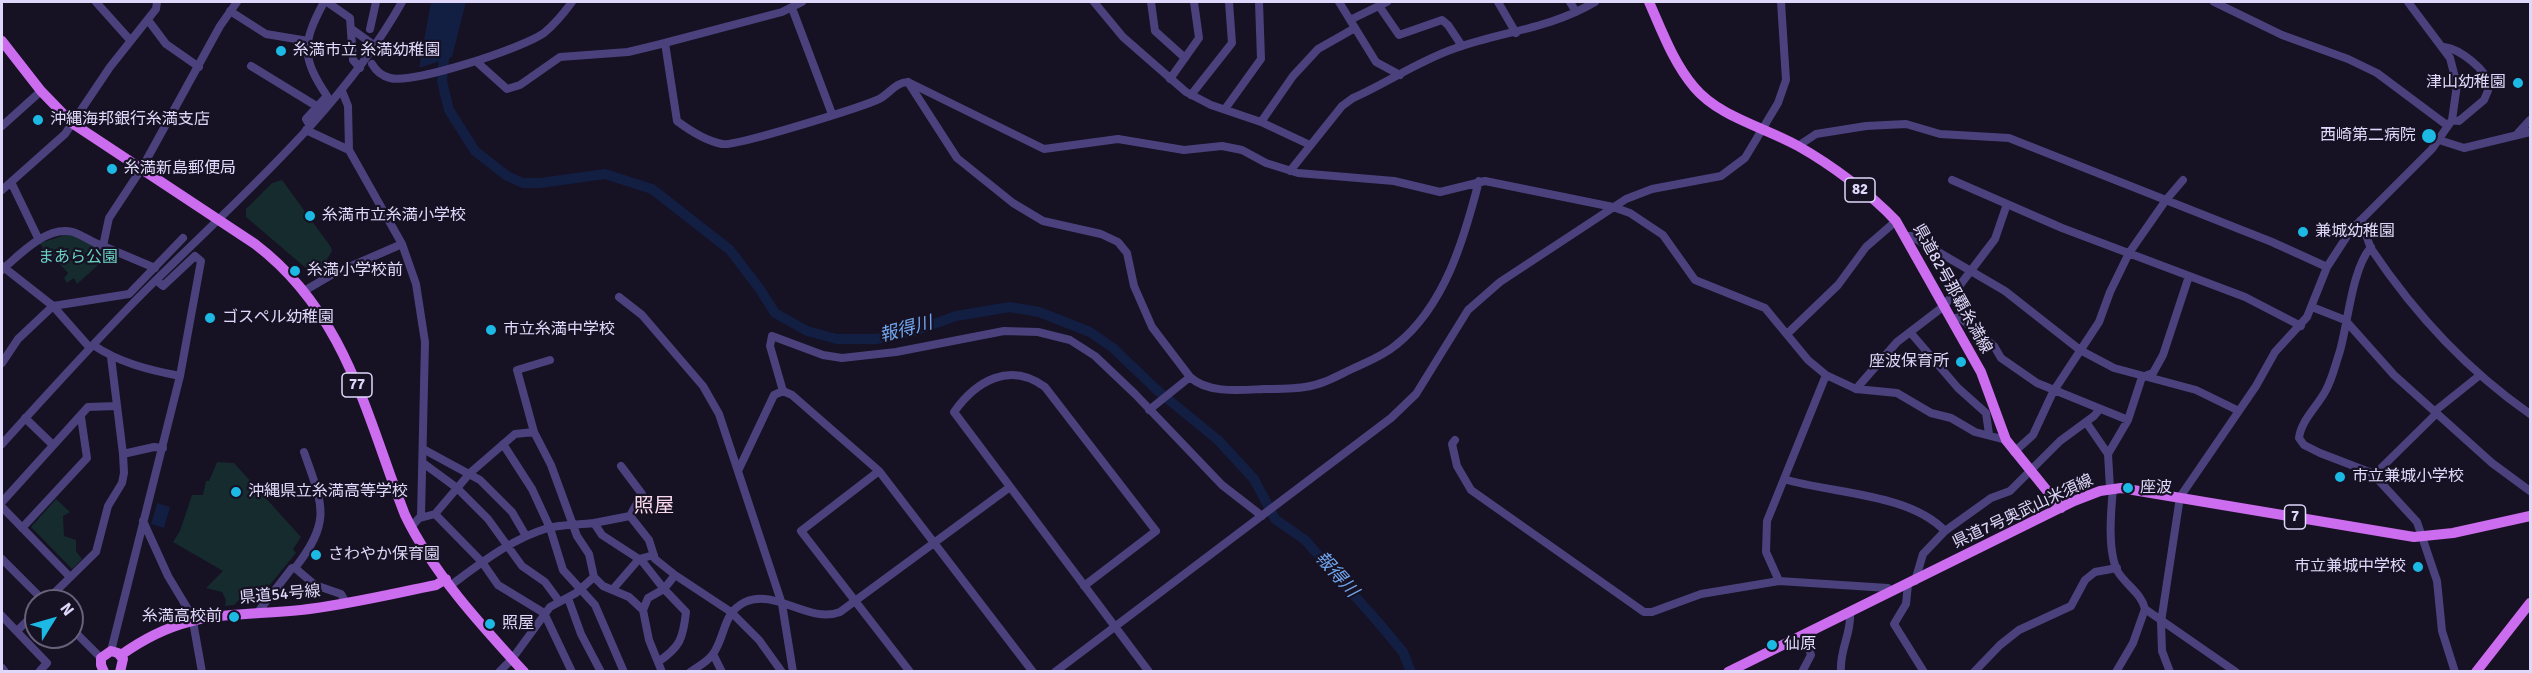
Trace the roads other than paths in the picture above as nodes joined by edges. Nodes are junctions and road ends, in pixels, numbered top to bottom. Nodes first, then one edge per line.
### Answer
1 (96, 2) edge
2 (157, 2) edge
3 (237, 2) edge
4 (326, 2) edge
5 (376, 2) edge
6 (402, 2) edge
7 (572, 2) edge
8 (801, 2) edge
9 (1094, 2) edge
10 (1151, 2) edge
11 (1194, 2) edge
12 (1229, 2) edge
13 (1259, 2) edge
14 (1339, 2) edge
15 (1387, 2) edge
16 (1498, 2) edge
17 (1570, 2) edge
18 (1595, 2) edge
19 (1648, 2) edge
20 (1781, 2) edge
21 (2214, 2) edge
22 (2408, 2) edge
23 (1378, 6) junction
24 (792, 8) junction
25 (230, 11) junction
26 (1576, 12) junction
27 (147, 20) junction
28 (1353, 24) junction
29 (370, 29) dead end
30 (352, 30) junction
31 (1516, 33) junction
32 (130, 40) junction
33 (308, 40) junction
34 (665, 43) junction
35 (3, 46) edge
36 (375, 46) junction
37 (1462, 46) junction
38 (2444, 47) junction
39 (1185, 58) junction
40 (478, 63) junction
41 (372, 64) dead end
42 (199, 66) junction
43 (251, 66) dead end
44 (360, 68) junction
45 (1400, 75) junction
46 (1170, 79) junction
47 (908, 82) junction
48 (41, 91) junction
49 (342, 91) junction
50 (1191, 95) junction
51 (318, 107) junction
52 (1225, 109) junction
53 (832, 114) junction
54 (2530, 120) edge
55 (3, 122) edge
56 (1261, 122) junction
57 (72, 123) junction
58 (2450, 123) junction
59 (308, 128) junction
60 (1764, 130) junction
61 (2530, 132) edge
62 (2515, 136) junction
63 (2439, 140) junction
64 (1310, 145) junction
65 (1798, 146) junction
66 (349, 150) junction
67 (142, 168) junction
68 (1290, 171) junction
69 (1952, 180) dead end
70 (2183, 180) dead end
71 (1479, 181) junction
72 (11, 182) junction
73 (2, 190) edge
74 (2166, 200) junction
75 (2007, 204) junction
76 (1613, 207) junction
77 (218, 219) junction
78 (2361, 220) junction
79 (1896, 221) junction
80 (1906, 236) junction
81 (183, 238) dead end
82 (39, 240) junction
83 (402, 244) junction
84 (103, 246) junction
85 (2371, 248) junction
86 (2129, 253) junction
87 (2327, 267) junction
88 (2, 268) edge
89 (155, 268) junction
90 (1969, 271) junction
91 (2189, 276) junction
92 (156, 280) junction
93 (304, 291) junction
94 (122, 296) junction
95 (619, 297) dead end
96 (131, 305) junction
97 (53, 306) junction
98 (1944, 306) junction
99 (2312, 306) junction
100 (1952, 319) junction
101 (2344, 321) junction
102 (2301, 326) junction
103 (1910, 332) junction
104 (1787, 334) junction
105 (91, 347) junction
106 (2080, 350) junction
107 (111, 357) junction
108 (550, 360) dead end
109 (2, 363) edge
110 (1826, 375) junction
111 (2480, 375) junction
112 (180, 376) junction
113 (2142, 377) junction
114 (1189, 378) junction
115 (1856, 388) junction
116 (783, 391) junction
117 (2053, 392) junction
118 (116, 406) junction
119 (1151, 409) junction
120 (2099, 410) junction
121 (2239, 411) junction
122 (1990, 412) junction
123 (2436, 412) junction
124 (2530, 414) edge
125 (81, 417) junction
126 (25, 418) junction
127 (2128, 420) junction
128 (2086, 422) junction
129 (534, 432) junction
130 (1989, 434) junction
131 (1455, 440) dead end
132 (2006, 440) junction
133 (2, 444) edge
134 (503, 444) junction
135 (53, 446) junction
136 (163, 448) junction
137 (423, 449) junction
138 (304, 452) dead end
139 (2014, 452) junction
140 (123, 454) junction
141 (2108, 454) junction
142 (423, 463) junction
143 (621, 466) dead end
144 (738, 471) junction
145 (879, 471) junction
146 (2031, 471) junction
147 (470, 473) junction
148 (2374, 475) junction
149 (1784, 479) junction
150 (1010, 487) junction
151 (457, 488) junction
152 (2111, 488) junction
153 (2530, 491) edge
154 (2180, 497) junction
155 (2, 502) edge
156 (2, 507) edge
157 (2061, 508) junction
158 (435, 514) junction
159 (630, 516) junction
160 (1262, 516) junction
161 (2530, 516) edge
162 (420, 518) junction
163 (143, 521) junction
164 (594, 523) junction
165 (574, 525) junction
166 (411, 527) junction
167 (22, 528) junction
168 (550, 528) junction
169 (1944, 531) junction
170 (526, 536) junction
171 (2422, 537) junction
172 (935, 544) junction
173 (508, 546) junction
174 (654, 555) junction
175 (2, 559) edge
176 (639, 559) junction
177 (482, 562) junction
178 (295, 568) junction
179 (2116, 568) junction
180 (675, 575) junction
181 (70, 577) junction
182 (594, 577) junction
183 (1779, 580) junction
184 (448, 582) junction
185 (1911, 582) junction
186 (1084, 586) junction
187 (33, 589) edge
188 (58, 589) edge
189 (613, 589) junction
190 (664, 589) junction
191 (579, 590) junction
192 (1890, 592) junction
193 (568, 598) junction
194 (559, 601) junction
195 (855, 602) junction
196 (346, 603) junction
197 (2530, 603) edge
198 (782, 604) junction
199 (2145, 609) junction
200 (643, 610) junction
201 (258, 612) junction
202 (731, 612) junction
203 (1850, 612) junction
204 (544, 613) junction
205 (2, 616) edge
206 (193, 620) junction
207 (2161, 622) junction
208 (24, 624) edge
209 (1115, 626) junction
210 (17, 631) junction
211 (1804, 634) junction
212 (84, 638) edge
213 (713, 654) junction
214 (106, 655) junction
215 (122, 655) junction
216 (512, 659) junction
217 (658, 662) junction
218 (2, 668) edge
219 (104, 671) edge
220 (5, 672) edge
221 (39, 672) edge
222 (120, 672) edge
223 (202, 672) edge
224 (499, 672) edge
225 (524, 672) edge
226 (572, 672) edge
227 (602, 672) edge
228 (624, 672) edge
229 (662, 672) edge
230 (690, 672) edge
231 (722, 672) edge
232 (782, 672) edge
233 (793, 672) edge
234 (910, 672) edge
235 (1033, 672) edge
236 (1055, 672) edge
237 (1149, 672) edge
238 (1728, 672) edge
239 (1802, 672) edge
240 (1841, 672) edge
241 (1924, 672) edge
242 (1974, 672) edge
243 (2116, 672) edge
244 (2170, 672) edge
245 (2236, 672) edge
246 (2455, 672) edge
247 (2476, 672) edge

1 - 32 street
2 - 27 street
3 - 25 street
4 - 30 street
4 - 33 street
5 - 29 street
6 - 36 street
7 - 40 street
8 - 24 street
9 - 46 street
10 - 39 street
11 - 39 street
12 - 50 street
13 - 52 street
14 - 28 street
15 - 23 street
16 - 31 street
17 - 26 street
18 - 26 street
19 - 60 main road, 県道82号那覇糸満線 / 82
20 - 60 street
21 - 58 street
22 - 38 street
23 - 28 street
23 - 37 street
24 - 34 street
24 - 53 street
25 - 33 street
25 - 42 street
26 - 31 street
27 - 32 street
27 - 42 street
28 - 45 street
28 - 56 street
30 - 36 street
30 - 44 street
31 - 37 street
32 - 57 street
33 - 51 street
34 - 40 street
34 - 53 street
35 - 48 main road, 77
36 - 44 street
37 - 45 street
38 - 58 street
38 - 58 street
39 - 46 street
40 - 41 street
42 - 67 street
43 - 51 street
44 - 49 street
45 - 64 street
46 - 50 street
47 - 53 street
47 - 68 street
47 - 114 street
48 - 55 street
48 - 57 main road, 77
49 - 59 street
49 - 66 street
50 - 52 street
51 - 59 street
52 - 56 street
54 - 62 street
56 - 64 street
57 - 67 main road, 77
57 - 72 street
58 - 63 street
59 - 66 street
59 - 77 street
60 - 65 main road, 県道82号那覇糸満線 / 82
60 - 76 street
61 - 62 street
62 - 63 street
63 - 78 street
64 - 68 street
65 - 74 street
65 - 79 main road, 県道82号那覇糸満線 / 82
66 - 83 street
67 - 77 main road, 77
67 - 84 street
68 - 71 street
69 - 75 street
70 - 74 street
71 - 76 street
71 - 114 street
72 - 73 street
72 - 82 street
74 - 86 street
74 - 87 street
75 - 86 street
75 - 90 street
76 - 104 street
76 - 160 street
77 - 92 street
77 - 93 main road, 77
78 - 85 street
78 - 87 street
79 - 80 main road, 県道82号那覇糸満線 / 82
79 - 104 street
80 - 90 street
80 - 98 main road, 県道82号那覇糸満線 / 82
81 - 89 street
82 - 84 street
82 - 88 street
83 - 93 street
83 - 137 street
84 - 89 street
85 - 101 street
85 - 111 street
86 - 91 street
86 - 106 street
87 - 99 street
88 - 97 street
89 - 94 street
90 - 98 street
90 - 106 street
91 - 102 street
91 - 113 street
92 - 96 street
92 - 112 street
93 - 166 main road, 77
94 - 96 street
94 - 97 street
95 - 144 street
96 - 105 street
97 - 105 street
97 - 109 street
98 - 100 main road, 県道82号那覇糸満線 / 82
98 - 103 street
99 - 101 street
99 - 102 street
100 - 117 street
100 - 122 main road, 県道82号那覇糸満線 / 82
101 - 123 street
101 - 148 street
102 - 121 street
103 - 115 street
103 - 122 street
104 - 110 street
105 - 107 street
105 - 126 street
106 - 113 street
106 - 117 street
107 - 112 street
107 - 118 street
108 - 129 street
110 - 115 street
110 - 149 street
111 - 123 street
111 - 124 street
112 - 136 street
113 - 121 street
113 - 127 street
114 - 119 street
115 - 130 street
116 - 119 street
116 - 144 street
116 - 145 street
117 - 120 street
117 - 139 street
118 - 125 street
118 - 140 street
119 - 160 street
120 - 127 street
120 - 128 street
121 - 154 street
122 - 130 street
122 - 132 main road, 県道82号那覇糸満線 / 82
123 - 148 street
123 - 153 street
125 - 135 street
125 - 167 street
126 - 133 street
126 - 135 street
127 - 141 street
128 - 141 street
128 - 146 street
129 - 134 street
129 - 165 street
130 - 132 street
131 - 183 street
132 - 139 main road, 県道82号那覇糸満線 / 82
134 - 147 street
134 - 168 street
135 - 155 street
136 - 140 street
136 - 163 street
137 - 142 street
137 - 147 street
138 - 178 street
139 - 146 main road, 県道82号那覇糸満線 / 82
140 - 181 street
141 - 152 street
142 - 151 street
142 - 162 street
143 - 159 street
144 - 198 street
145 - 172 street
145 - 195 street
146 - 157 main road, 県道82号那覇糸満線 / 82
146 - 169 street
147 - 151 street
147 - 170 street
148 - 171 street
149 - 169 street
149 - 183 street
150 - 172 street
150 - 186 street
150 - 186 street
151 - 158 street
151 - 173 street
152 - 154 main road, 県道7号奥武山米須線 / 7
152 - 157 main road, 県道7号奥武山米須線 / 7
152 - 179 street
154 - 171 main road, 県道7号奥武山米須線 / 7
154 - 207 street
156 - 167 street
157 - 185 main road, 県道7号奥武山米須線 / 7
158 - 162 street
158 - 177 street
159 - 164 street
159 - 174 street
160 - 209 street
161 - 171 main road, 県道7号奥武山米須線 / 7
162 - 166 street
163 - 206 street
163 - 214 street
164 - 165 street
164 - 176 street
165 - 168 street
165 - 182 street
166 - 184 main road, 77
167 - 181 street
168 - 170 street
168 - 191 street
169 - 185 street
170 - 173 street
171 - 246 street
172 - 195 street
172 - 235 street
173 - 177 street
173 - 194 street
174 - 176 street
174 - 180 street
175 - 187 street
176 - 189 street
176 - 190 street
177 - 184 street
177 - 204 street
178 - 196 street
178 - 201 street
179 - 199 street
179 - 242 street
180 - 190 street
180 - 202 street
181 - 188 street
182 - 189 street
182 - 191 street
183 - 192 street
184 - 196 main road, 県道54号線
184 - 216 main road, 77
185 - 192 main road, 県道7号奥武山米須線 / 7
185 - 241 street
186 - 209 street
189 - 200 street
190 - 200 street
190 - 217 street
191 - 193 street
191 - 228 street
192 - 203 main road, 県道7号奥武山米須線 / 7
193 - 194 street
193 - 227 street
194 - 204 street
195 - 198 street
195 - 234 street
196 - 201 main road, 県道54号線
197 - 247 main road
198 - 202 street
198 - 233 street
199 - 207 street
199 - 243 street
200 - 217 street
201 - 206 main road, 県道54号線
202 - 213 street
202 - 232 street
203 - 211 main road, 県道7号奥武山米須線 / 7
203 - 240 street
204 - 216 street
204 - 226 street
205 - 210 street
206 - 215 main road, 県道54号線
206 - 223 street
207 - 244 street
207 - 245 street
208 - 210 street
209 - 236 street
209 - 237 street
210 - 221 street
211 - 238 main road, 県道7号奥武山米須線 / 7
211 - 239 street
212 - 214 street
213 - 230 street
213 - 231 street
214 - 215 main road
214 - 219 main road
215 - 222 main road
216 - 224 street
216 - 225 main road, 77
217 - 229 street
218 - 220 street

